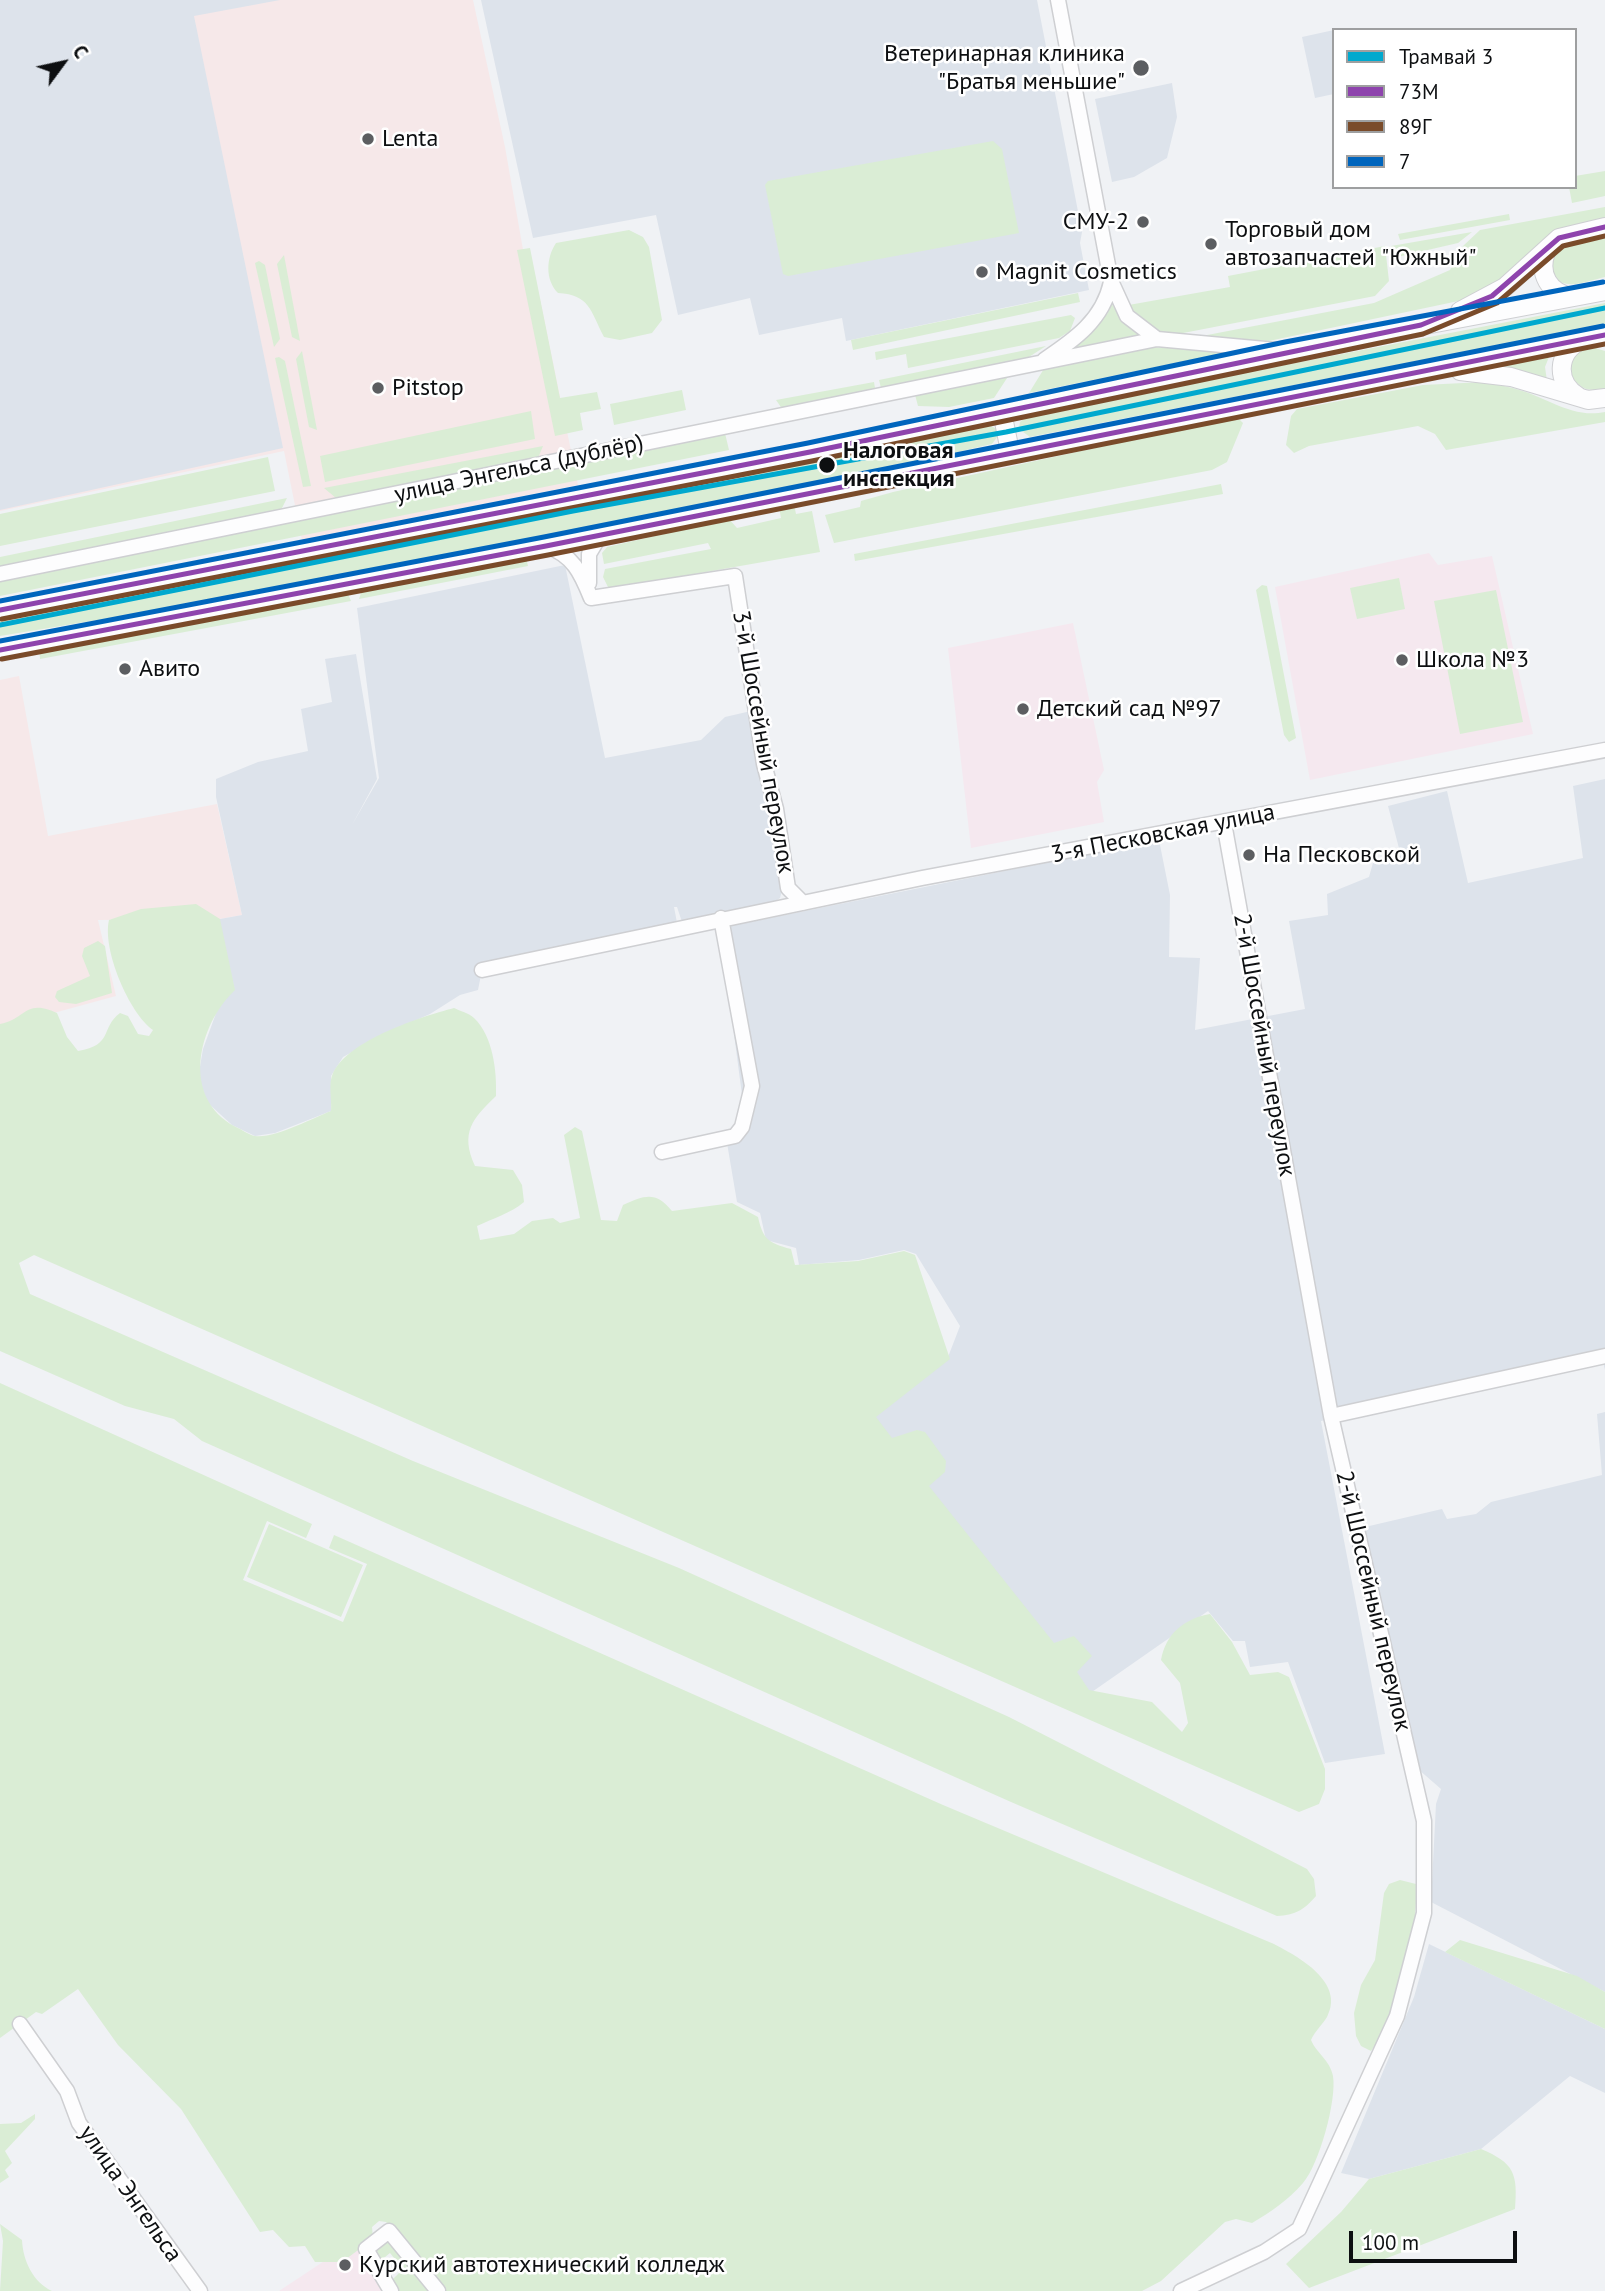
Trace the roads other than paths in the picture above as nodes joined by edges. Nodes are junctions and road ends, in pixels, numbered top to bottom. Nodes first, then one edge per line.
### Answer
1 (1058, 0) edge
2 (1605, 228) edge
3 (1546, 252) junction
4 (1111, 281) junction
5 (1605, 291) edge
6 (1576, 297) junction
7 (1422, 325) junction
8 (1605, 335) edge
9 (1584, 339) junction
10 (1157, 340) junction
11 (1287, 351) junction
12 (1039, 363) junction
13 (1435, 370) junction
14 (1605, 398) edge
15 (1582, 399) junction
16 (1002, 411) junction
17 (1010, 451) junction
18 (601, 534) junction
19 (546, 546) junction
20 (0, 573) edge
21 (591, 598) junction
22 (0, 610) edge
23 (0, 650) edge
24 (1605, 750) edge
25 (1224, 823) junction
26 (803, 903) junction
27 (721, 918) junction
28 (482, 970) dead end
29 (662, 1152) dead end
30 (1605, 1356) edge
31 (1331, 1416) junction
32 (20, 2024) dead end
33 (200, 2291) edge
34 (391, 2291) edge
35 (438, 2291) edge
36 (1181, 2291) edge

1 - 4 street
2 - 3 main road
3 - 6 main road
3 - 7 main road
4 - 10 street
4 - 12 street
5 - 6 main road
6 - 7 main road
7 - 11 main road
8 - 9 main road
9 - 13 main road
9 - 15 main road
10 - 11 street, улица Энгельса (дублёр)
10 - 12 street, улица Энгельса (дублёр)
11 - 16 main road
12 - 20 street, улица Энгельса (дублёр)
13 - 15 main road
13 - 17 main road
14 - 15 main road
16 - 17 main road
16 - 22 main road
17 - 18 main road
18 - 19 main road
18 - 21 street
19 - 21 street
19 - 23 main road
21 - 26 street, 3-й Шоссейный переулок
24 - 25 street, 3-я Песковская улица
25 - 26 street, 3-я Песковская улица
25 - 31 street, 2-й Шоссейный переулок
26 - 27 street, 3-я Песковская улица
27 - 28 street, 3-я Песковская улица
27 - 29 street
30 - 31 street
31 - 36 street, 2-й Шоссейный переулок
32 - 33 street, улица Энгельса
34 - 35 street

